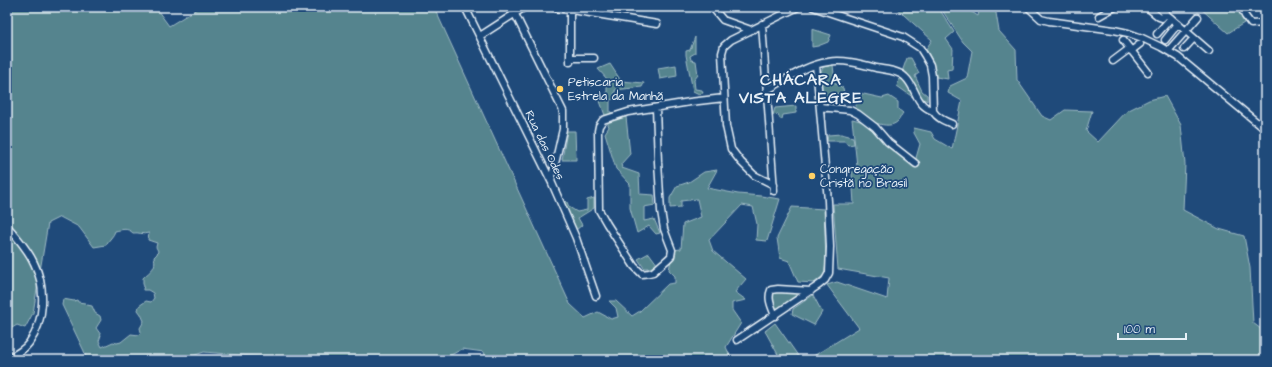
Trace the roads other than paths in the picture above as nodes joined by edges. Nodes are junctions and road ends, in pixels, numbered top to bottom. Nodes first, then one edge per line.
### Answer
1 (465, 7) edge
2 (524, 7) edge
3 (553, 7) edge
4 (712, 7) edge
5 (798, 7) edge
6 (813, 7) edge
7 (1028, 7) edge
8 (1114, 7) edge
9 (1148, 7) edge
10 (1158, 7) edge
11 (1241, 7) edge
12 (570, 10) junction
13 (515, 14) junction
14 (1166, 14) junction
15 (1099, 16) dead end
16 (1198, 17) dead end
17 (1171, 18) junction
18 (1265, 23) edge
19 (657, 24) dead end
20 (762, 24) junction
21 (1178, 24) junction
22 (751, 30) junction
23 (1186, 31) junction
24 (1157, 34) dead end
25 (480, 36) junction
26 (1194, 38) junction
27 (1165, 40) dead end
28 (1140, 44) dead end
29 (1128, 45) junction
30 (1184, 49) dead end
31 (1168, 51) junction
32 (1209, 51) dead end
33 (594, 58) dead end
34 (1113, 61) dead end
35 (816, 65) junction
36 (1148, 72) dead end
37 (767, 90) junction
38 (724, 98) junction
39 (820, 107) junction
40 (656, 108) junction
41 (933, 110) junction
42 (952, 124) dead end
43 (1265, 129) edge
44 (916, 164) dead end
45 (550, 182) junction
46 (7, 226) edge
47 (811, 291) junction
48 (596, 296) dead end
49 (774, 316) junction
50 (737, 340) dead end
51 (7, 359) edge

1 - 25 street, Rua das Odes
2 - 13 street
3 - 12 street
4 - 22 street
5 - 20 street
6 - 41 street
7 - 31 street
8 - 15 street
9 - 14 street
10 - 14 street
11 - 18 street
12 - 19 street
12 - 33 street
13 - 25 street
13 - 45 street
14 - 17 street
16 - 23 street
17 - 21 street
17 - 24 street
20 - 22 street
20 - 37 street
21 - 23 street
21 - 27 street
22 - 38 street
23 - 26 street
23 - 31 street
25 - 45 street, Rua das Odes
26 - 30 street
26 - 32 street
28 - 29 street
29 - 34 street
29 - 36 street
31 - 43 street
35 - 37 street
35 - 39 street
35 - 41 street
37 - 38 street
38 - 40 street
39 - 44 street
39 - 47 street
40 - 40 street
41 - 42 street
45 - 48 street, Rua das Odes
46 - 51 street
47 - 49 street
47 - 49 street
49 - 50 street

